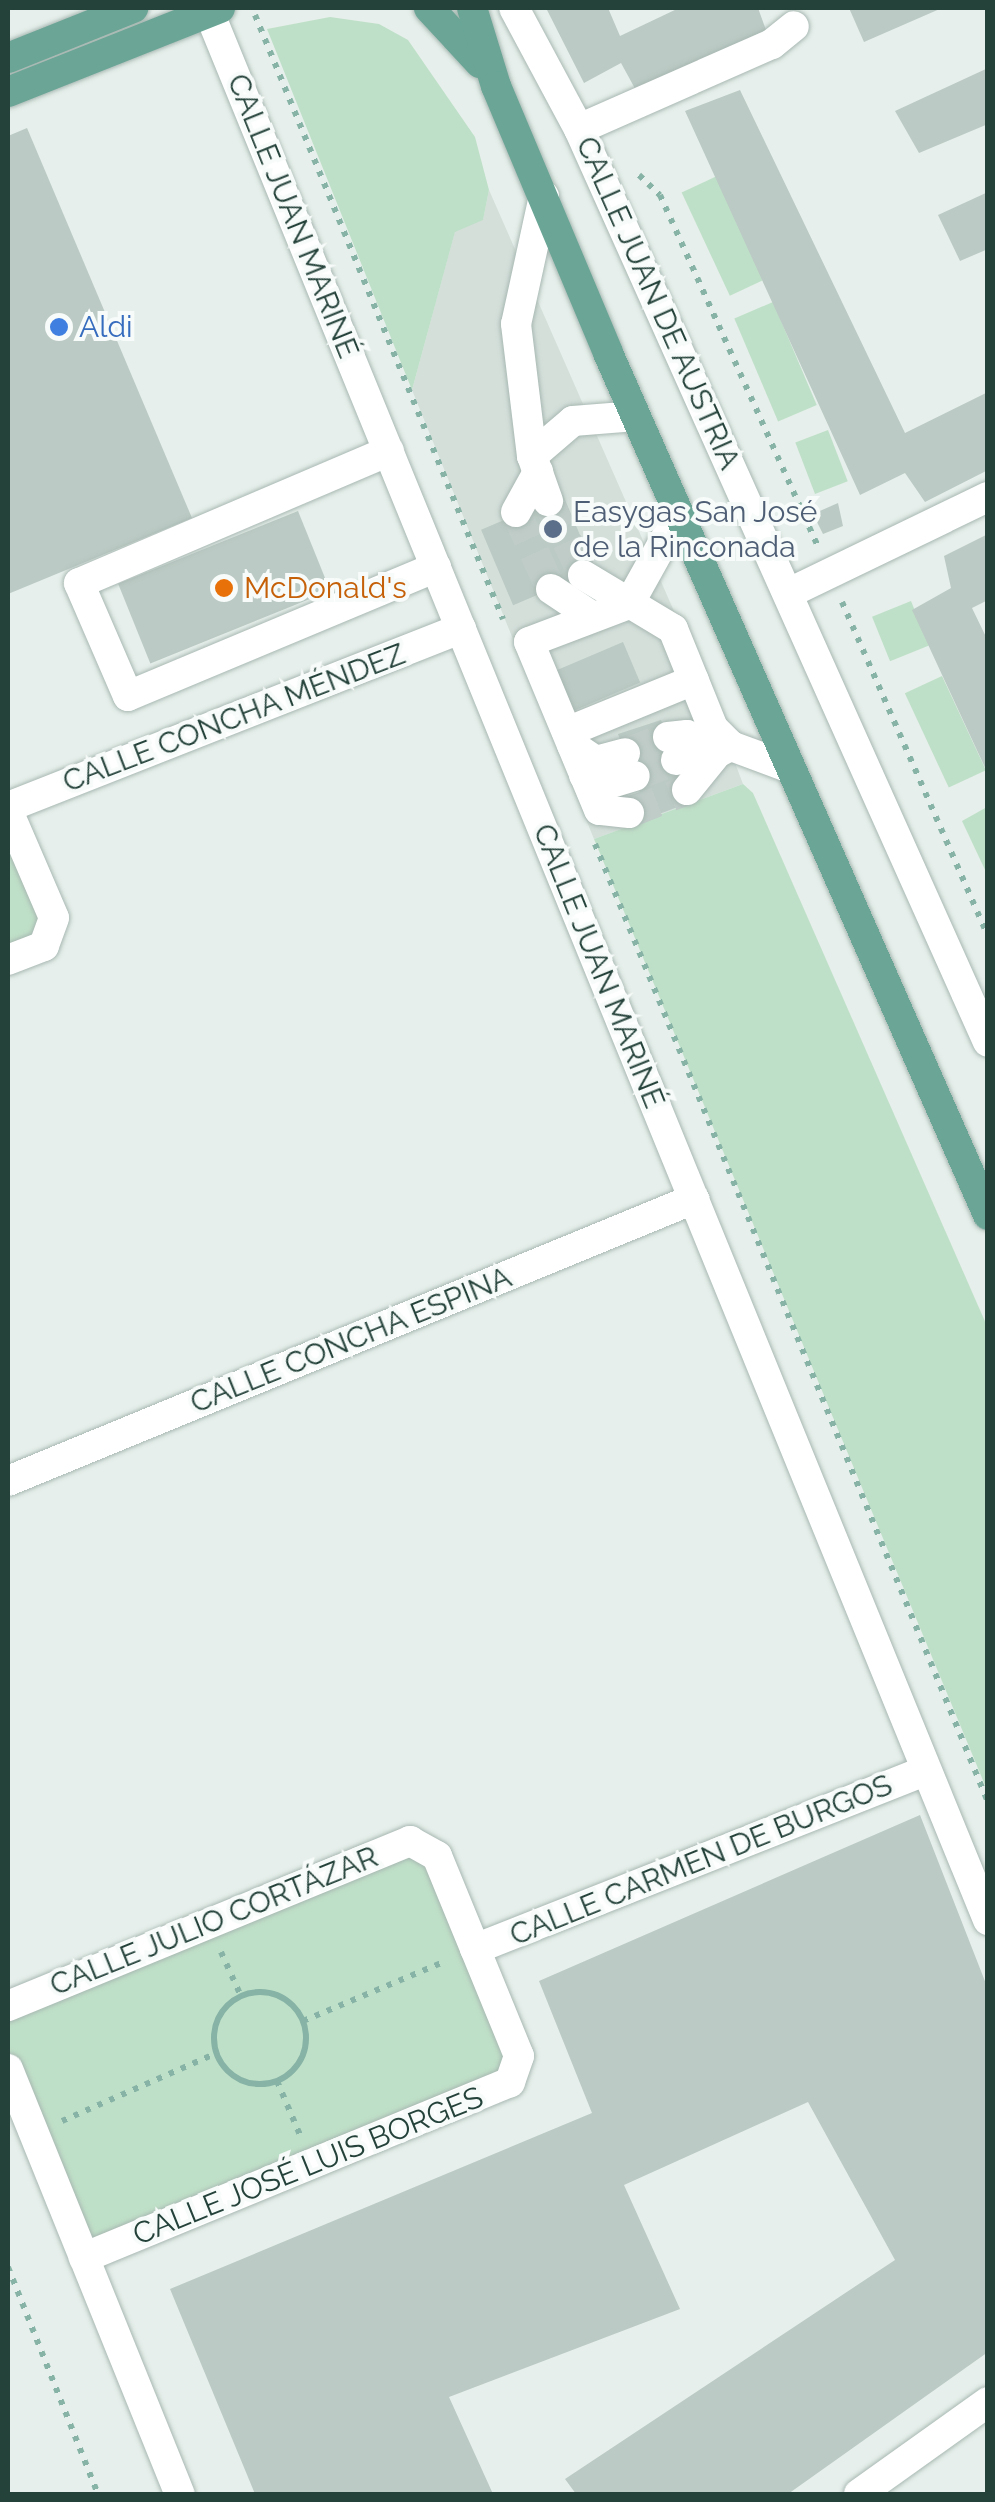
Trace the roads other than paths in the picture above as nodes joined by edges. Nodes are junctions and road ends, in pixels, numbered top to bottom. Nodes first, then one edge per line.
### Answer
1 (133, 8) edge
2 (429, 8) edge
3 (472, 8) edge
4 (514, 8) edge
5 (215, 10) edge
6 (794, 26) dead end
7 (8, 58) edge
8 (496, 86) junction
9 (8, 92) edge
10 (579, 129) junction
11 (544, 196) junction
12 (636, 416) junction
13 (389, 451) junction
14 (539, 476) junction
15 (988, 497) edge
16 (516, 512) dead end
17 (678, 514) junction
18 (436, 567) junction
19 (583, 576) tunnel mouth
20 (551, 589) tunnel mouth
21 (789, 594) junction
22 (629, 604) junction
23 (593, 618) junction
24 (461, 629) junction
25 (694, 680) junction
26 (570, 738) junction
27 (672, 749) tunnel mouth
28 (724, 750) junction
29 (786, 766) junction
30 (584, 774) junction
31 (686, 790) tunnel mouth
32 (8, 809) edge
33 (629, 813) dead end
34 (8, 960) edge
35 (988, 1042) edge
36 (694, 1199) junction
37 (988, 1216) edge
38 (8, 1480) edge
39 (926, 1770) junction
40 (988, 1920) edge
41 (475, 1949) junction
42 (8, 2006) edge
43 (8, 2069) edge
44 (84, 2258) junction
45 (988, 2402) edge
46 (180, 2494) edge
47 (858, 2494) edge

1 - 7 main road
2 - 8 main road
3 - 8 main road
4 - 10 street, CALLE JUAN DE AUSTRIA
5 - 9 main road
5 - 13 street, CALLE JUAN MARINÉ
6 - 10 street
8 - 11 main road
10 - 21 street, CALLE JUAN DE AUSTRIA
11 - 12 main road
11 - 14 street
12 - 14 street
12 - 17 main road
13 - 18 street, CALLE JUAN MARINÉ
13 - 18 street
14 - 16 street
15 - 21 street
17 - 22 street
17 - 29 main road
18 - 24 street, CALLE JUAN MARINÉ
19 - 22 street
20 - 23 street
21 - 35 street, CALLE JUAN DE AUSTRIA
22 - 23 street
22 - 25 street
23 - 26 street
24 - 32 street, CALLE CONCHA MÉNDEZ
24 - 36 street, CALLE JUAN MARINÉ
25 - 26 street
25 - 28 street
26 - 30 street
26 - 30 street
27 - 28 street
28 - 29 street
28 - 31 street
29 - 37 main road
30 - 33 street
32 - 34 street
36 - 38 street, CALLE CONCHA ESPINA
36 - 39 street, CALLE JUAN MARINÉ
39 - 40 street, CALLE JUAN MARINÉ
39 - 41 street, CALLE CARMEN DE BURGOS
41 - 42 street, CALLE JULIO CORTÁZAR
41 - 44 street, CALLE JOSÉ LUIS BORGES
43 - 44 street
44 - 46 street
45 - 47 street

